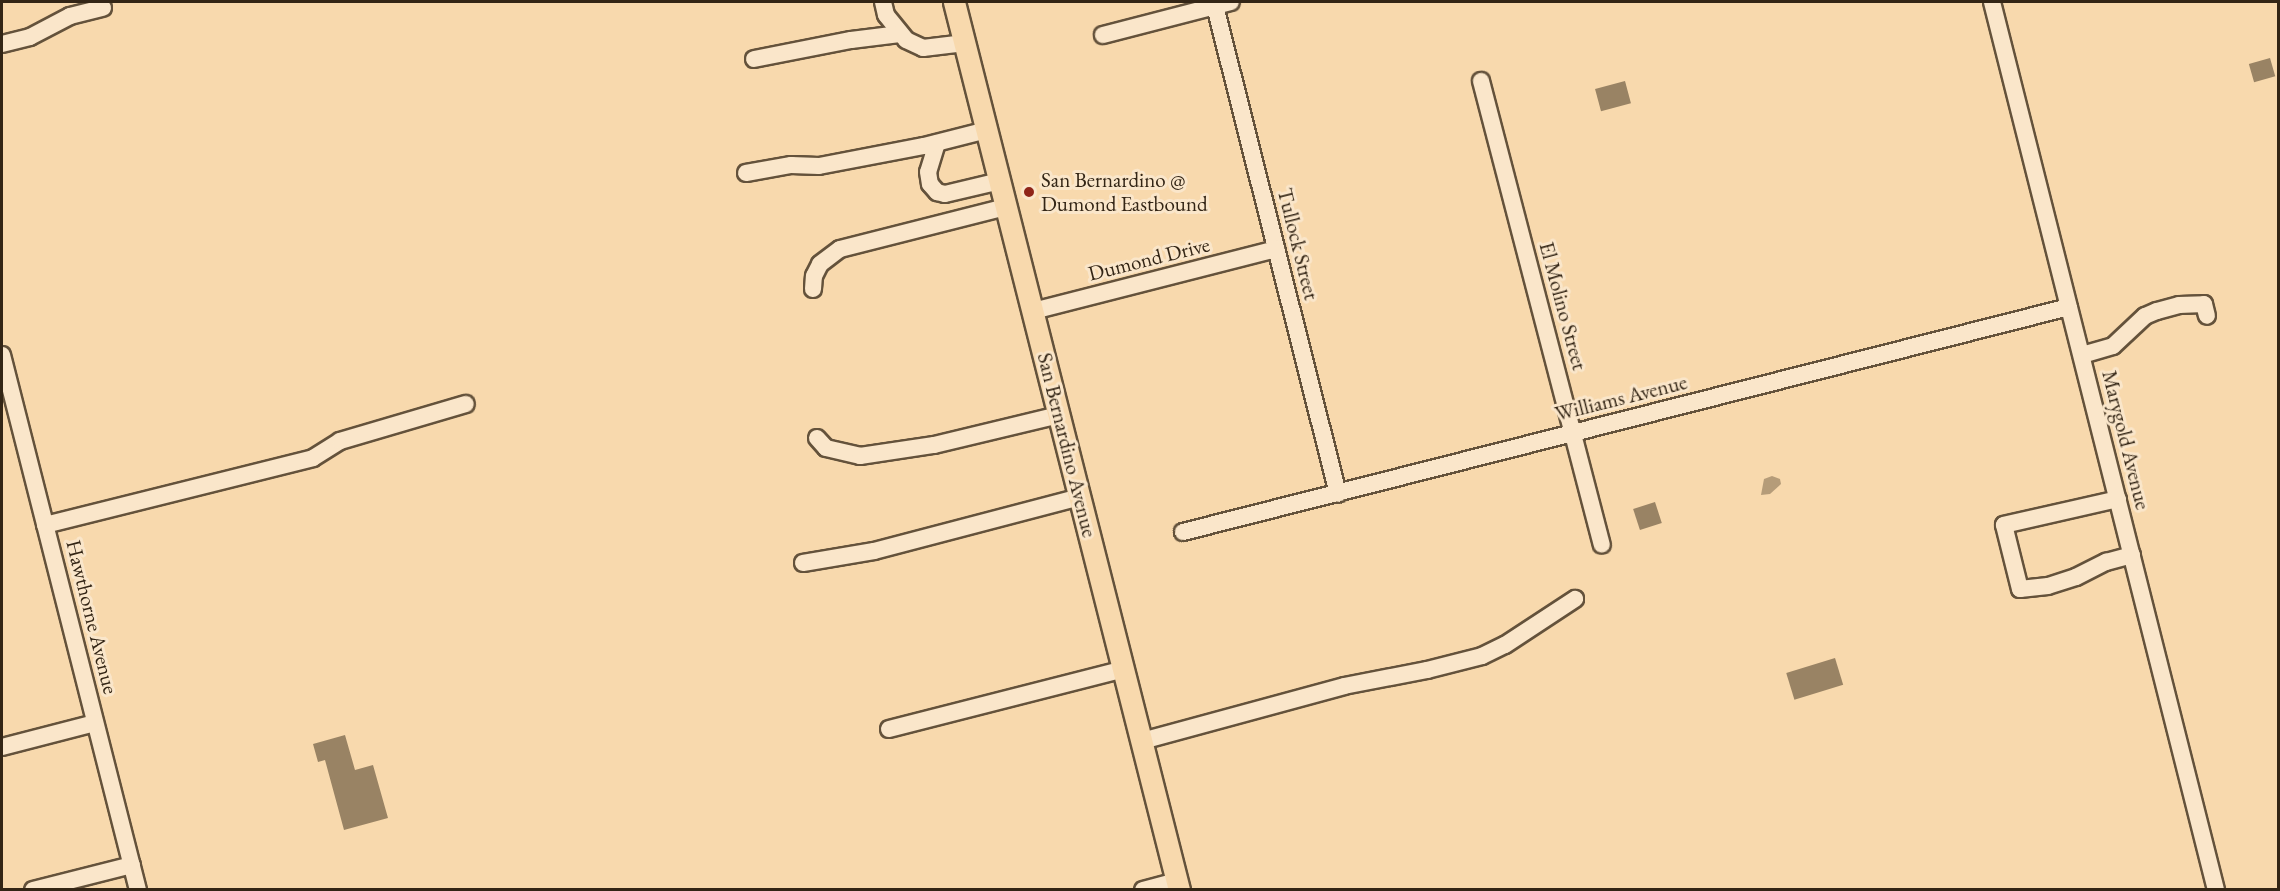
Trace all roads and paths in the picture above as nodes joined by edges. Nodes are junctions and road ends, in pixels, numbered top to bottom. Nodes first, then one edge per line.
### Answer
1 (884, 2) edge
2 (954, 2) edge
3 (1992, 2) edge
4 (1223, 4) edge
5 (103, 8) dead end
6 (900, 34) junction
7 (1103, 35) dead end
8 (965, 43) junction
9 (2, 44) edge
10 (754, 59) dead end
11 (1481, 81) dead end
12 (987, 130) junction
13 (937, 143) junction
14 (746, 172) dead end
15 (1000, 181) junction
16 (1006, 207) junction
17 (1276, 249) junction
18 (813, 289) dead end
19 (2069, 307) junction
20 (1033, 311) junction
21 (2207, 316) dead end
22 (2, 355) edge
23 (2082, 355) junction
24 (466, 404) dead end
25 (1059, 415) junction
26 (1573, 433) junction
27 (817, 438) dead end
28 (1338, 494) junction
29 (1080, 497) junction
30 (2118, 499) junction
31 (45, 525) junction
32 (1183, 532) dead end
33 (1602, 544) dead end
34 (2132, 555) junction
35 (803, 563) dead end
36 (1575, 599) dead end
37 (1124, 669) junction
38 (95, 723) junction
39 (889, 729) dead end
40 (1142, 741) junction
41 (2, 747) edge
42 (132, 865) junction
43 (1178, 885) edge
44 (33, 890) edge
45 (138, 890) edge
46 (1143, 890) edge
47 (2217, 890) edge

1 - 6 street
2 - 8 main road, San Bernardino Avenue
3 - 19 street, Marygold Avenue
4 - 7 street
4 - 17 street, Tullock Street
5 - 9 street
6 - 8 street
6 - 10 street
8 - 12 main road, San Bernardino Avenue
11 - 26 street, El Molino Street
12 - 13 street
12 - 15 main road, San Bernardino Avenue
13 - 14 street
13 - 15 street
15 - 16 main road, San Bernardino Avenue
16 - 18 street
16 - 20 main road, San Bernardino Avenue
17 - 20 street, Dumond Drive
17 - 28 street, Tullock Street
19 - 23 street, Marygold Avenue
19 - 26 street, Williams Avenue
20 - 25 main road, San Bernardino Avenue
21 - 23 street
22 - 31 street, Hawthorne Avenue
23 - 30 street, Marygold Avenue
24 - 31 street
25 - 27 street
25 - 29 main road, San Bernardino Avenue
26 - 28 street, Williams Avenue
26 - 33 street, El Molino Street
28 - 32 street, Williams Avenue
29 - 35 street
29 - 37 main road, San Bernardino Avenue
30 - 34 street, Marygold Avenue
30 - 34 street
31 - 38 street, Hawthorne Avenue
34 - 47 street, Marygold Avenue
36 - 40 street
37 - 39 street
37 - 40 main road, San Bernardino Avenue
38 - 41 street
38 - 42 street, Hawthorne Avenue
40 - 43 main road, San Bernardino Avenue
42 - 44 street
42 - 45 street, Hawthorne Avenue
43 - 46 street

